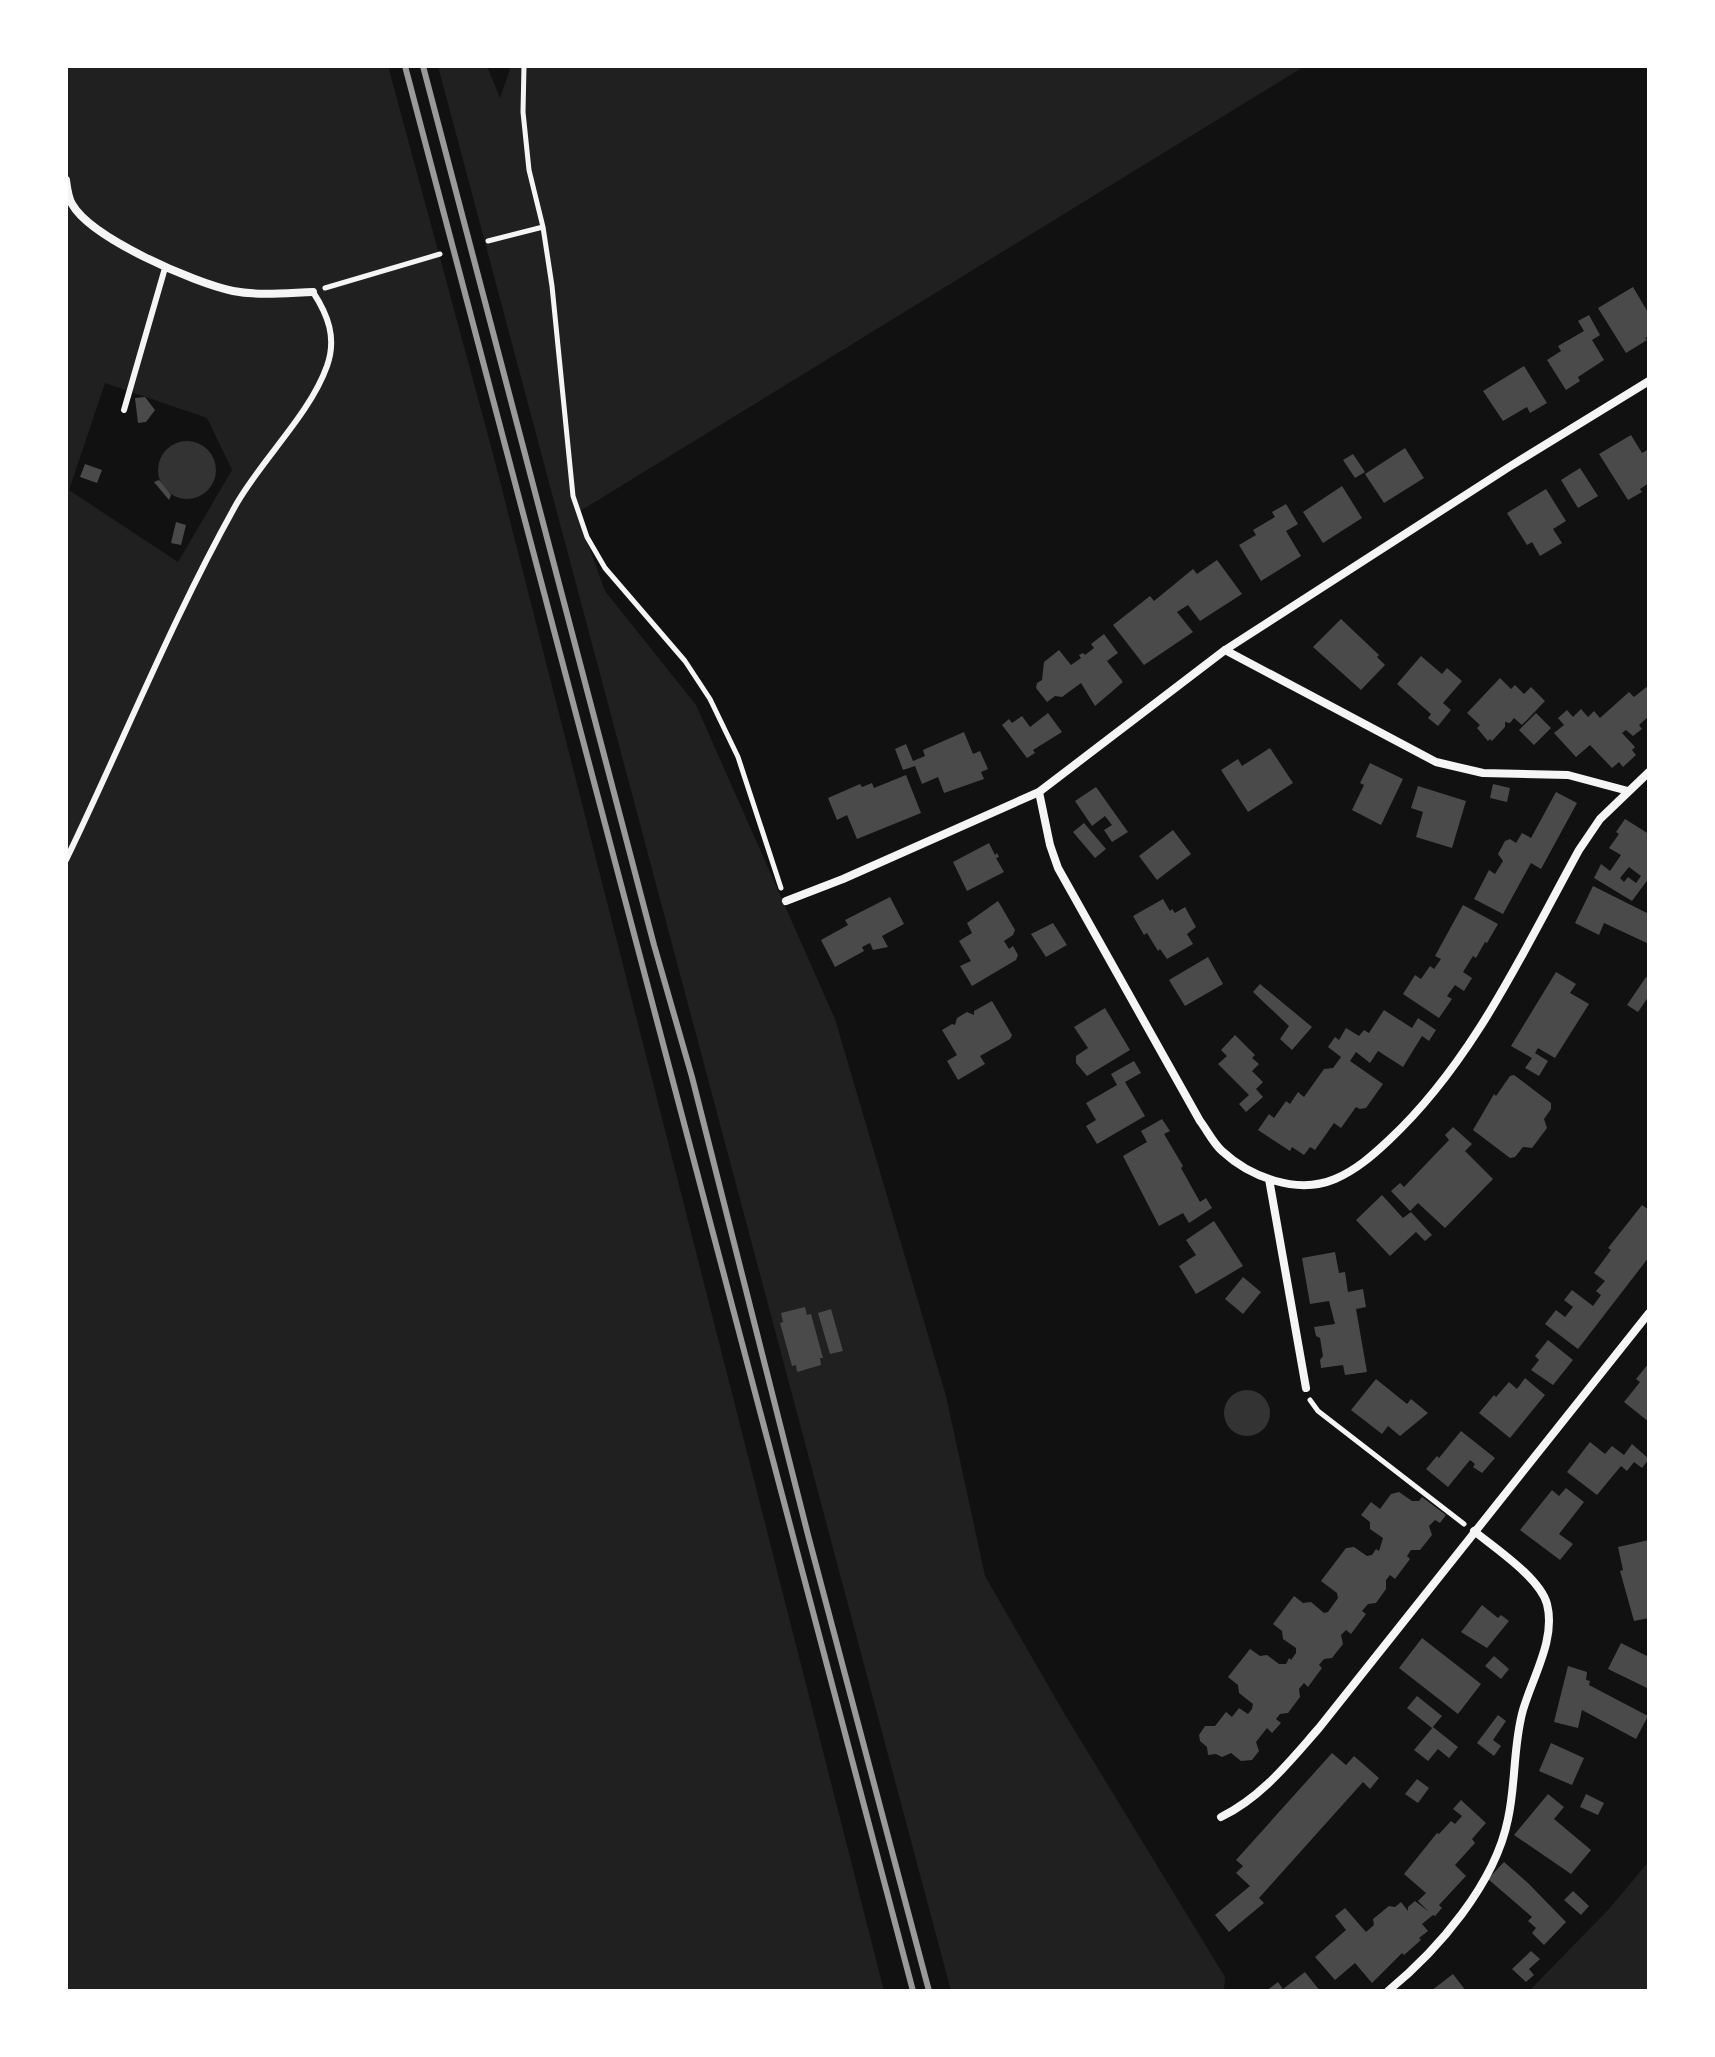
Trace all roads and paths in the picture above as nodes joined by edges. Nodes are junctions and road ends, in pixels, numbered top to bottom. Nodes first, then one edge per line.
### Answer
1 (524, 66) edge
2 (66, 180) edge
3 (543, 227) junction
4 (488, 241) dead end
5 (440, 254) dead end
6 (165, 268) junction
7 (313, 292) junction
8 (1649, 381) edge
9 (124, 410) dead end
10 (1225, 650) junction
11 (1649, 772) edge
12 (1628, 791) junction
13 (1039, 792) junction
14 (66, 860) edge
15 (786, 901) joint
16 (1269, 1179) junction
17 (1649, 1313) edge
18 (1306, 1388) joint
19 (1474, 1531) junction
20 (1221, 1817) dead end
21 (1388, 1991) edge

1 - 3 path
2 - 6 street
3 - 4 path
3 - 15 path
5 - 7 path
6 - 7 street
6 - 9 lane
7 - 14 lane
8 - 10 street
10 - 12 street
10 - 13 street
11 - 12 street
12 - 16 street
13 - 15 street
13 - 16 street
16 - 18 street
17 - 19 street
18 - 19 path
19 - 20 street
19 - 21 street

